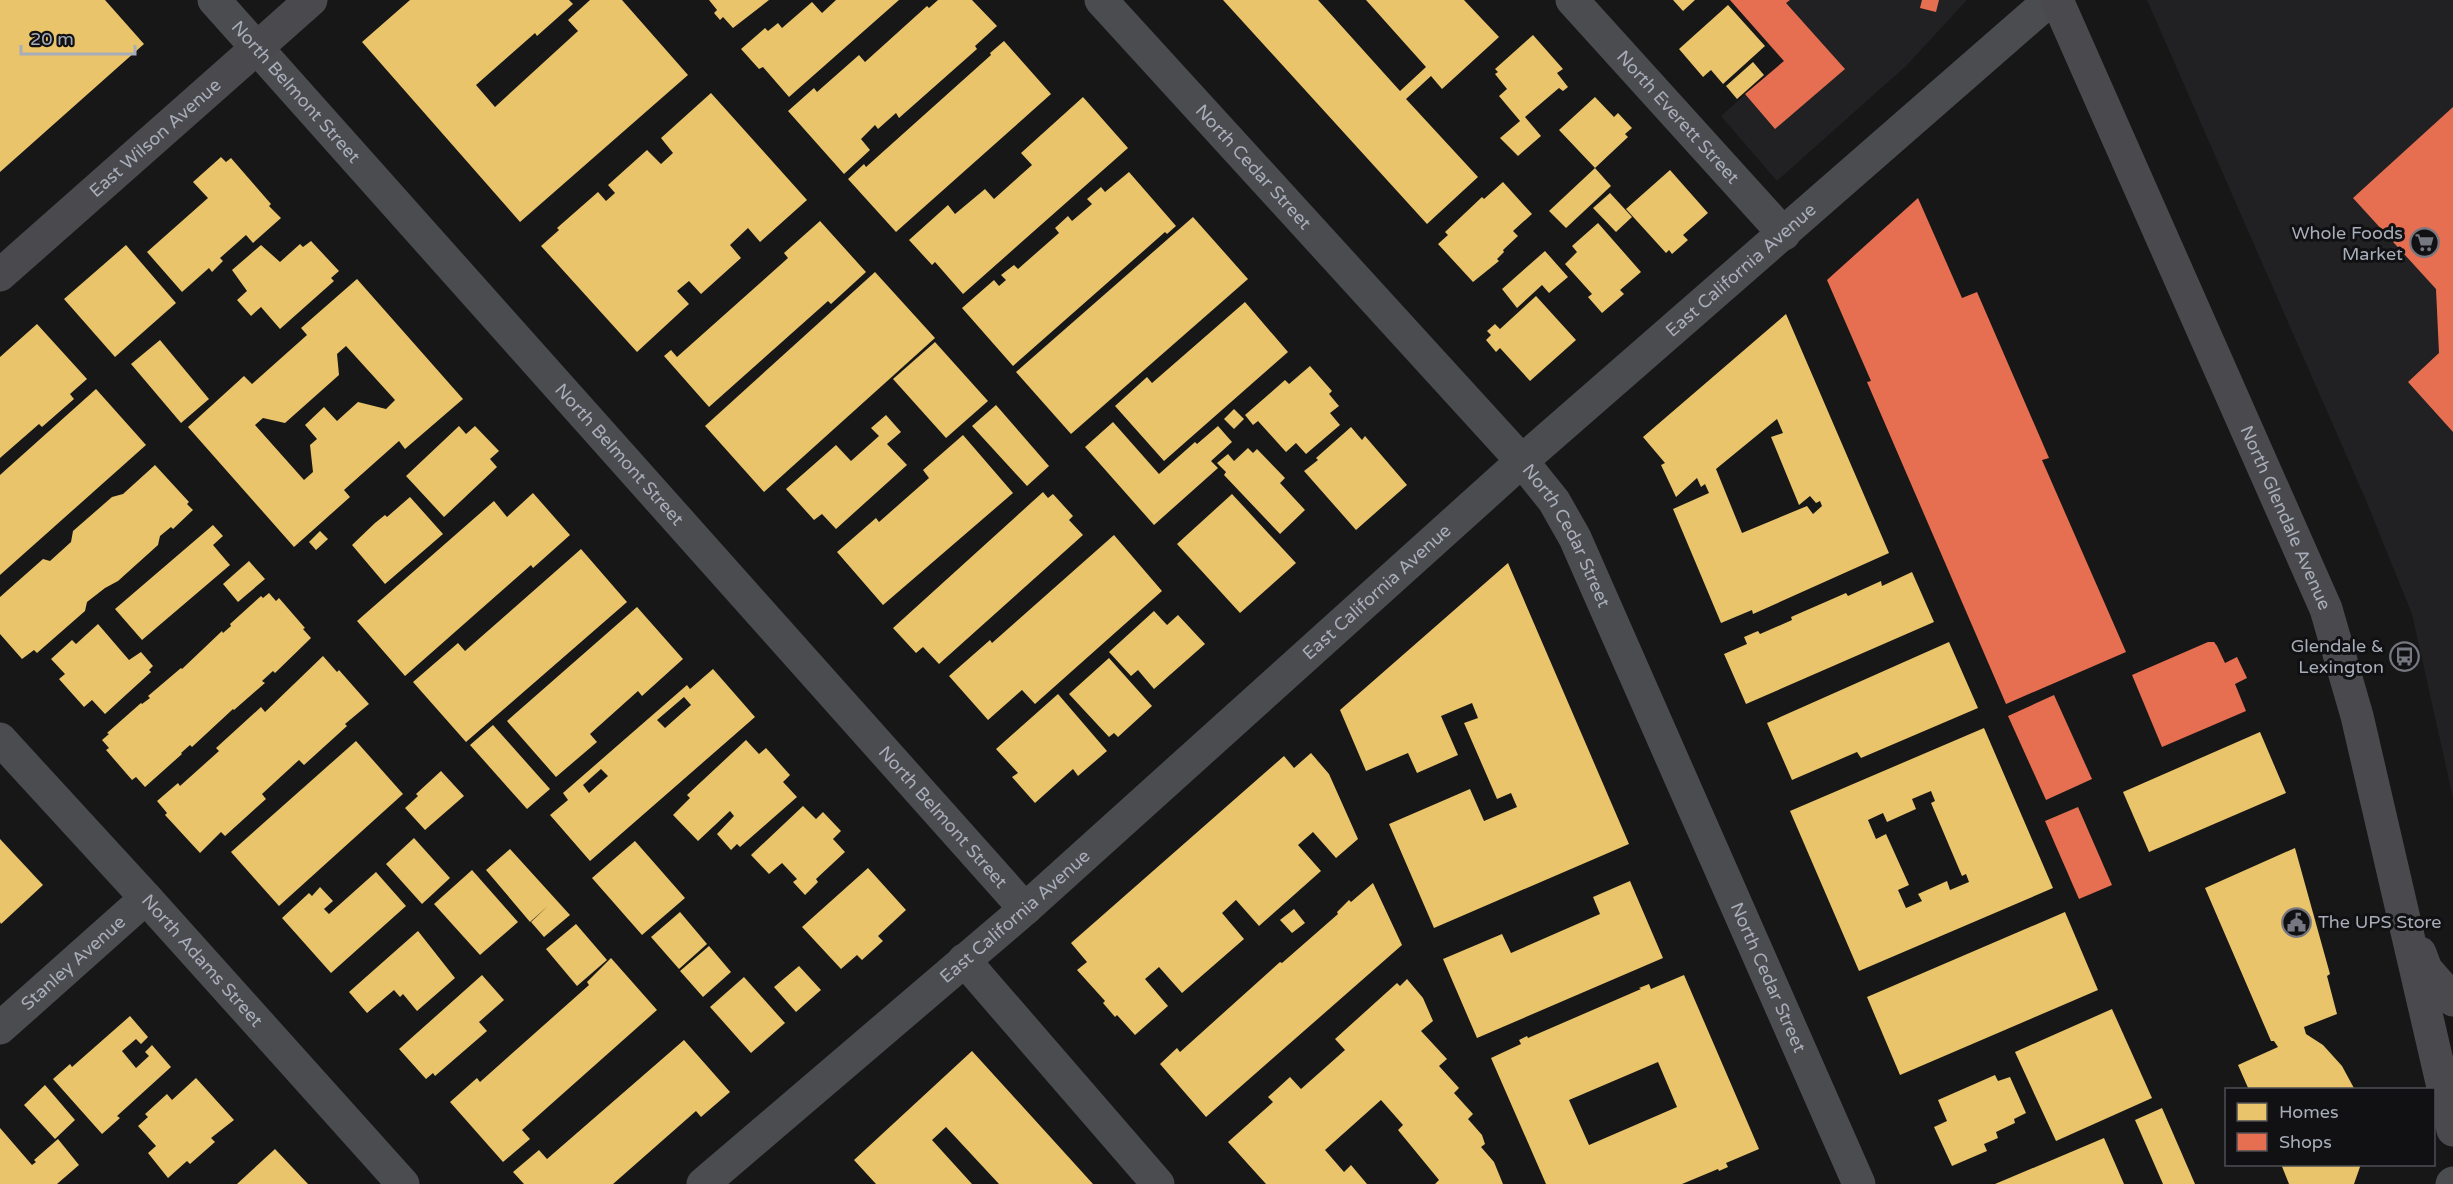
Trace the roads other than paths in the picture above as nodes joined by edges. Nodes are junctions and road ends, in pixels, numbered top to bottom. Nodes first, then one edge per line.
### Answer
1 (214, 0) edge
2 (311, 0) edge
3 (1101, 0) edge
4 (1572, 0) edge
5 (2050, 0) edge
6 (2057, 0) edge
7 (257, 48) junction
8 (1784, 234) junction
9 (0, 274) edge
10 (1522, 461) junction
11 (0, 739) edge
12 (146, 898) junction
13 (2402, 907) junction
14 (1026, 909) junction
15 (964, 960) junction
16 (2453, 1000) edge
17 (0, 1028) edge
18 (2453, 1130) edge
19 (403, 1184) edge
20 (703, 1184) edge
21 (1158, 1184) edge
22 (1859, 1184) edge

1 - 7 street, North Belmont Street
2 - 7 main road, East Wilson Avenue
3 - 10 street, North Cedar Street
4 - 8 street, North Everett Street
5 - 8 street, East California Avenue
6 - 13 main road, North Glendale Avenue
7 - 9 main road, East Wilson Avenue
7 - 14 street, North Belmont Street
8 - 10 street, East California Avenue
10 - 14 street, East California Avenue
10 - 22 street, North Cedar Street
11 - 12 street, North Adams Street
12 - 17 street, Stanley Avenue
12 - 19 street, North Adams Street
13 - 16 main road
13 - 18 main road, North Glendale Avenue
14 - 15 street, East California Avenue
15 - 20 street, East California Avenue
15 - 21 street

